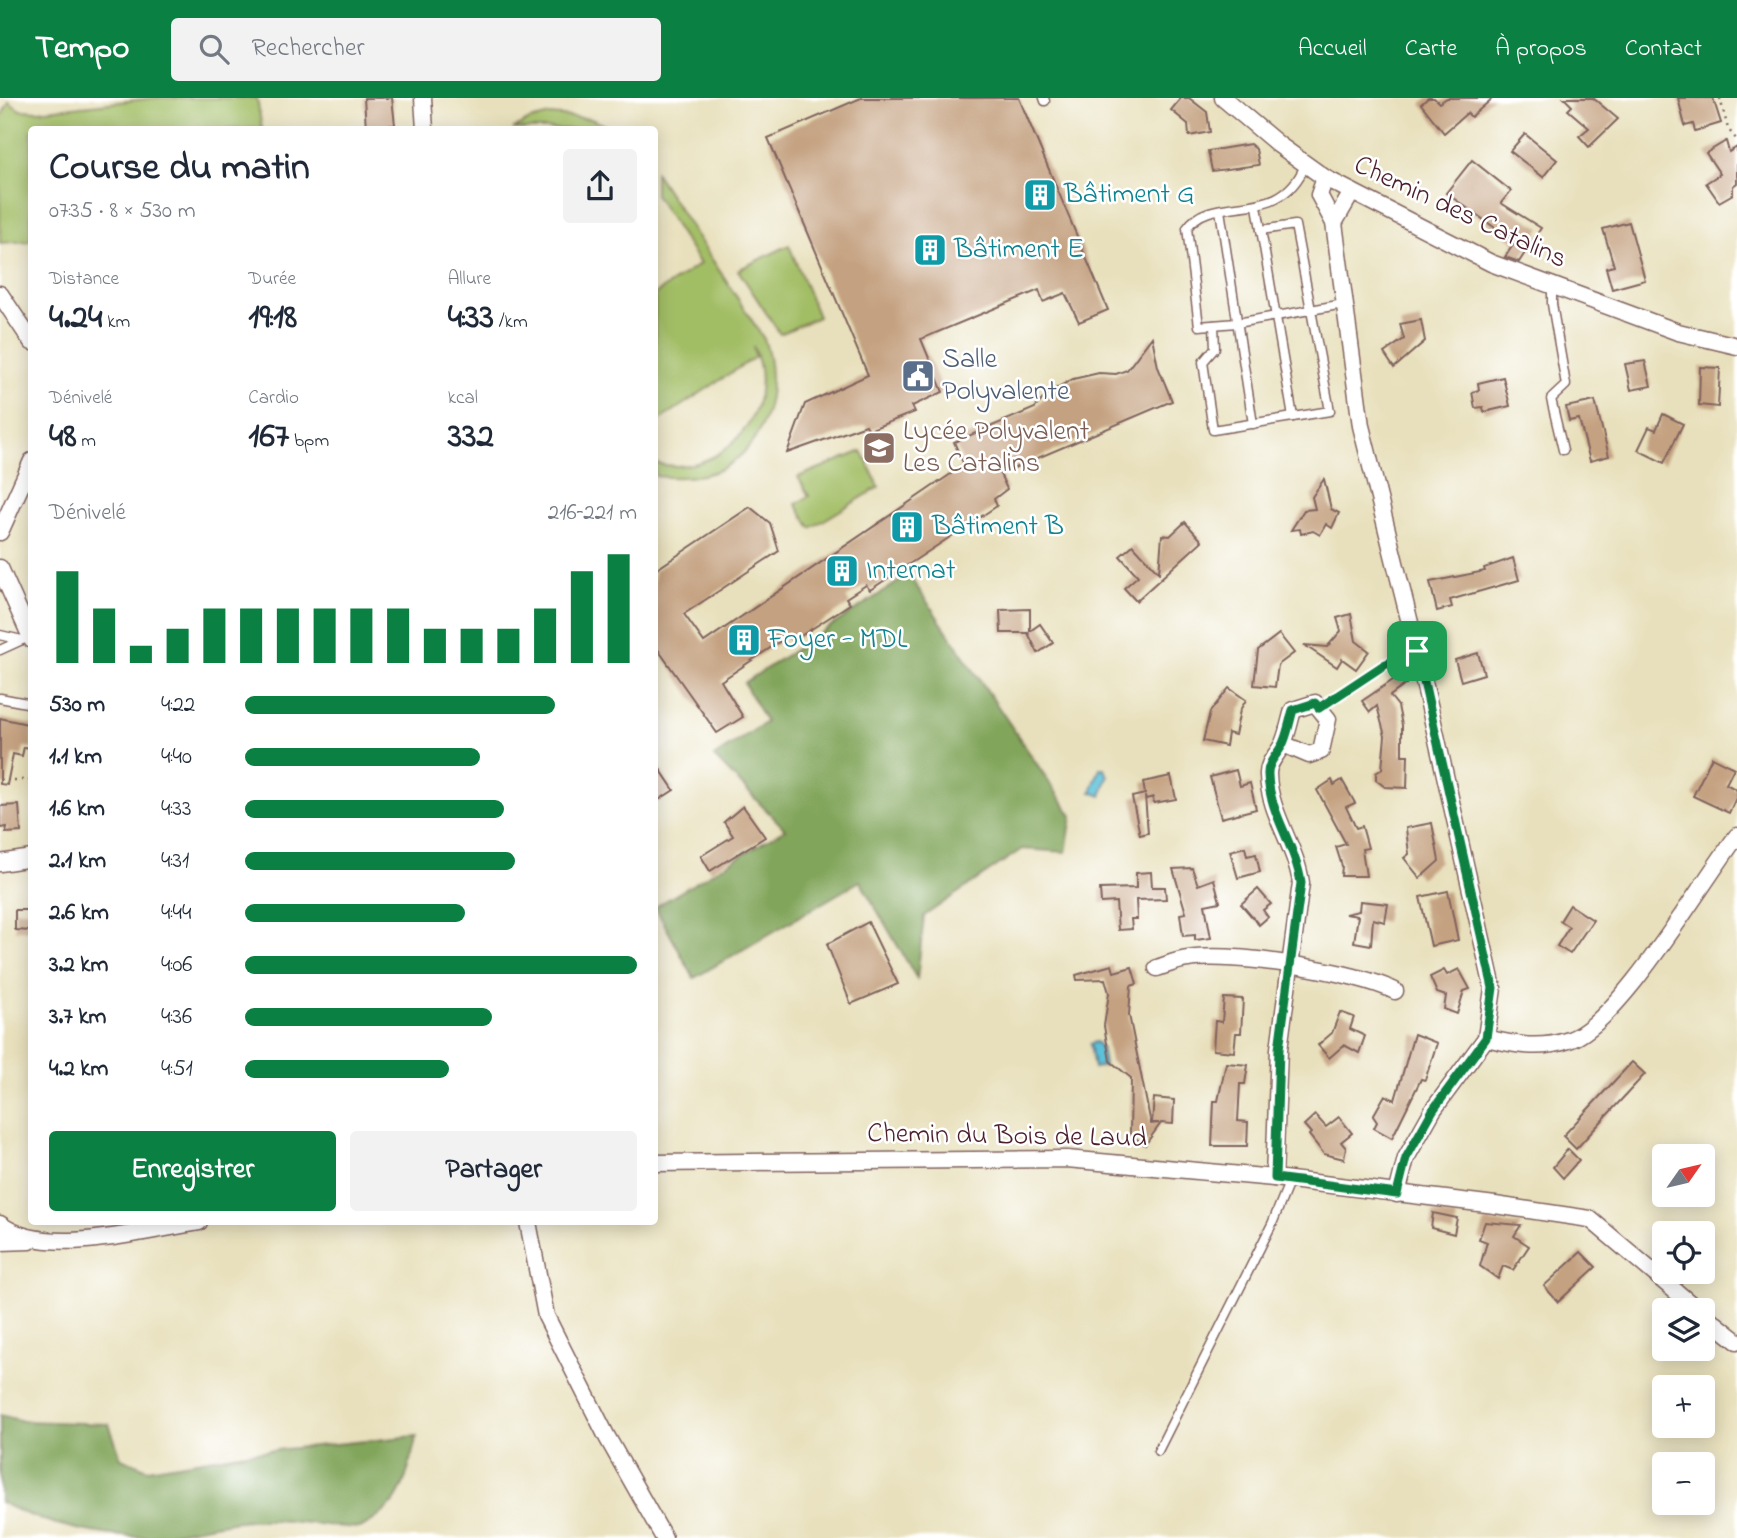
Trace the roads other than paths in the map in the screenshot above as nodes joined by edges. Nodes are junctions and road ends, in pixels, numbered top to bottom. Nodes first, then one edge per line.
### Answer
1 (423, 98) edge
2 (1223, 98) edge
3 (425, 126) edge
4 (1305, 165) junction
5 (1325, 178) junction
6 (1352, 192) junction
7 (1257, 206) junction
8 (1220, 210) junction
9 (1334, 223) junction
10 (1261, 230) junction
11 (1552, 287) junction
12 (0, 294) edge
13 (1344, 304) junction
14 (1310, 310) junction
15 (1274, 315) junction
16 (1237, 323) junction
17 (1214, 325) junction
18 (28, 336) edge
19 (1736, 343) edge
20 (1293, 417) junction
21 (1254, 424) junction
22 (1563, 450) dead end
23 (28, 470) edge
24 (0, 533) edge
25 (0, 568) edge
26 (0, 635) edge
27 (28, 639) edge
28 (0, 650) edge
29 (0, 698) edge
30 (28, 703) edge
31 (1283, 744) junction
32 (1737, 836) edge
33 (28, 859) edge
34 (0, 863) edge
35 (1292, 965) junction
36 (1157, 968) dead end
37 (1395, 991) dead end
38 (1486, 1038) junction
39 (658, 1163) edge
40 (1282, 1179) junction
41 (1397, 1194) junction
42 (0, 1224) edge
43 (179, 1225) edge
44 (529, 1225) edge
45 (36, 1240) junction
46 (0, 1242) edge
47 (1684, 1298) edge
48 (1715, 1323) edge
49 (1737, 1341) edge
50 (1158, 1451) dead end
51 (664, 1538) edge

1 - 3 street
2 - 4 street, Chemin des Catalins
4 - 5 street, Chemin des Catalins
4 - 7 lane
5 - 6 street, Chemin des Catalins
5 - 9 street
6 - 9 street
6 - 11 street, Chemin des Catalins
7 - 8 lane
7 - 10 lane
8 - 16 lane
8 - 17 lane
9 - 13 street
10 - 14 lane
10 - 15 lane
11 - 19 street, Chemin des Catalins
11 - 22 lane
12 - 18 street
13 - 14 lane
13 - 38 street
14 - 15 lane
14 - 20 lane
15 - 16 lane
15 - 20 lane
16 - 17 lane
16 - 21 lane
17 - 21 lane
20 - 21 lane
23 - 24 street
25 - 27 street
26 - 27 lane
27 - 28 lane
29 - 30 lane
31 - 31 street
31 - 35 street
32 - 38 street
33 - 34 street
35 - 36 street
35 - 37 street
35 - 40 street
38 - 41 street
39 - 40 street, Chemin du Bois de Laud
40 - 41 street, Chemin du Bois de Laud
40 - 50 lane
41 - 47 street, Chemin du Bois de Laud
42 - 45 street
43 - 45 street
44 - 51 street
45 - 46 street
48 - 49 street, Chemin du Bois de Laud

